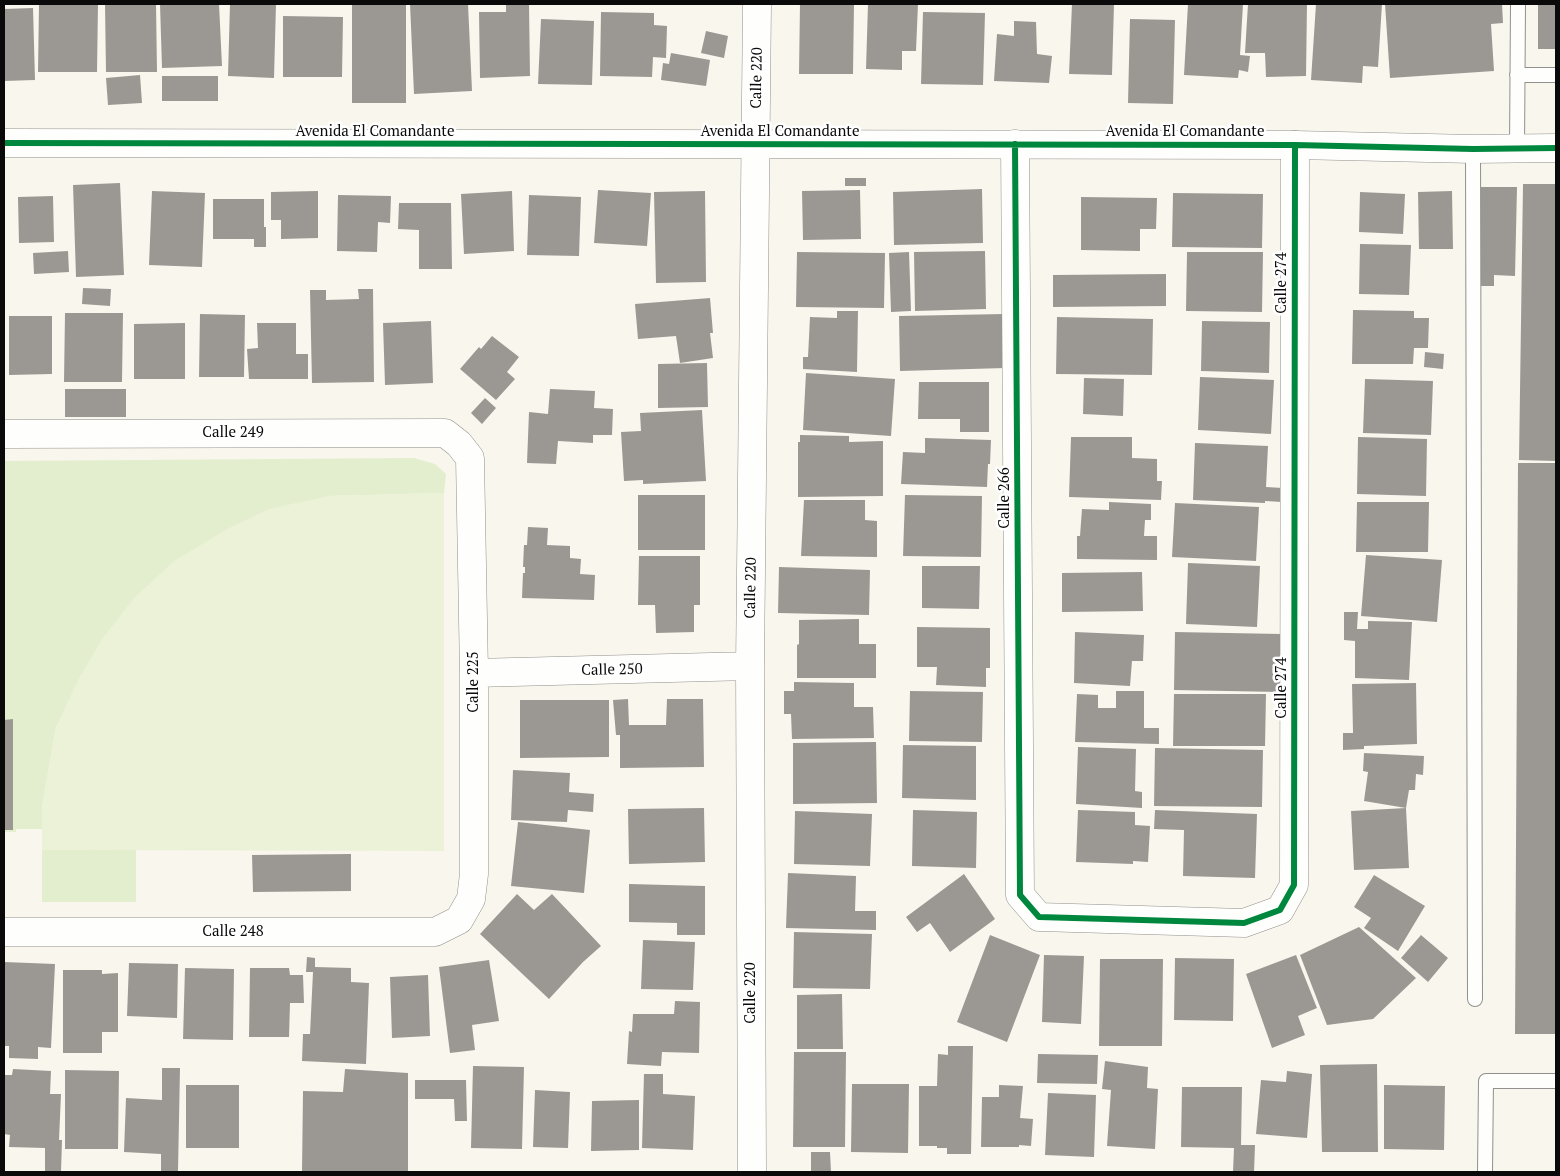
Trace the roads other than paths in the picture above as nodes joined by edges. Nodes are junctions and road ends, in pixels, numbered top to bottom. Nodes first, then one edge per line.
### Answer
1 (757, 4) edge
2 (1518, 4) edge
3 (1517, 75) junction
4 (1556, 75) edge
5 (4, 143) edge
6 (1015, 144) junction
7 (756, 145) junction
8 (1295, 145) junction
9 (1556, 148) edge
10 (1473, 149) junction
11 (1518, 149) junction
12 (4, 434) edge
13 (459, 444) joint
14 (750, 666) junction
15 (474, 673) junction
16 (1019, 851) joint
17 (459, 920) joint
18 (4, 932) edge
19 (1475, 999) dead end
20 (1556, 1081) edge
21 (752, 1172) edge
22 (1486, 1172) edge

1 - 7 street, Calle 220
2 - 3 lane
3 - 4 lane
3 - 11 lane
5 - 7 street, Avenida El Comandante
6 - 7 street, Avenida El Comandante
6 - 8 street, Avenida El Comandante
6 - 16 street, Calle 266
7 - 14 street, Calle 220
8 - 10 street, Avenida El Comandante
8 - 16 street, Calle 274
9 - 11 street, Avenida El Comandante
10 - 11 street, Avenida El Comandante
10 - 19 lane
12 - 13 street, Calle 249
13 - 15 street, Calle 225
14 - 15 street, Calle 250
14 - 21 street, Calle 220
15 - 17 street, Calle 225
17 - 18 street, Calle 248
20 - 22 lane

